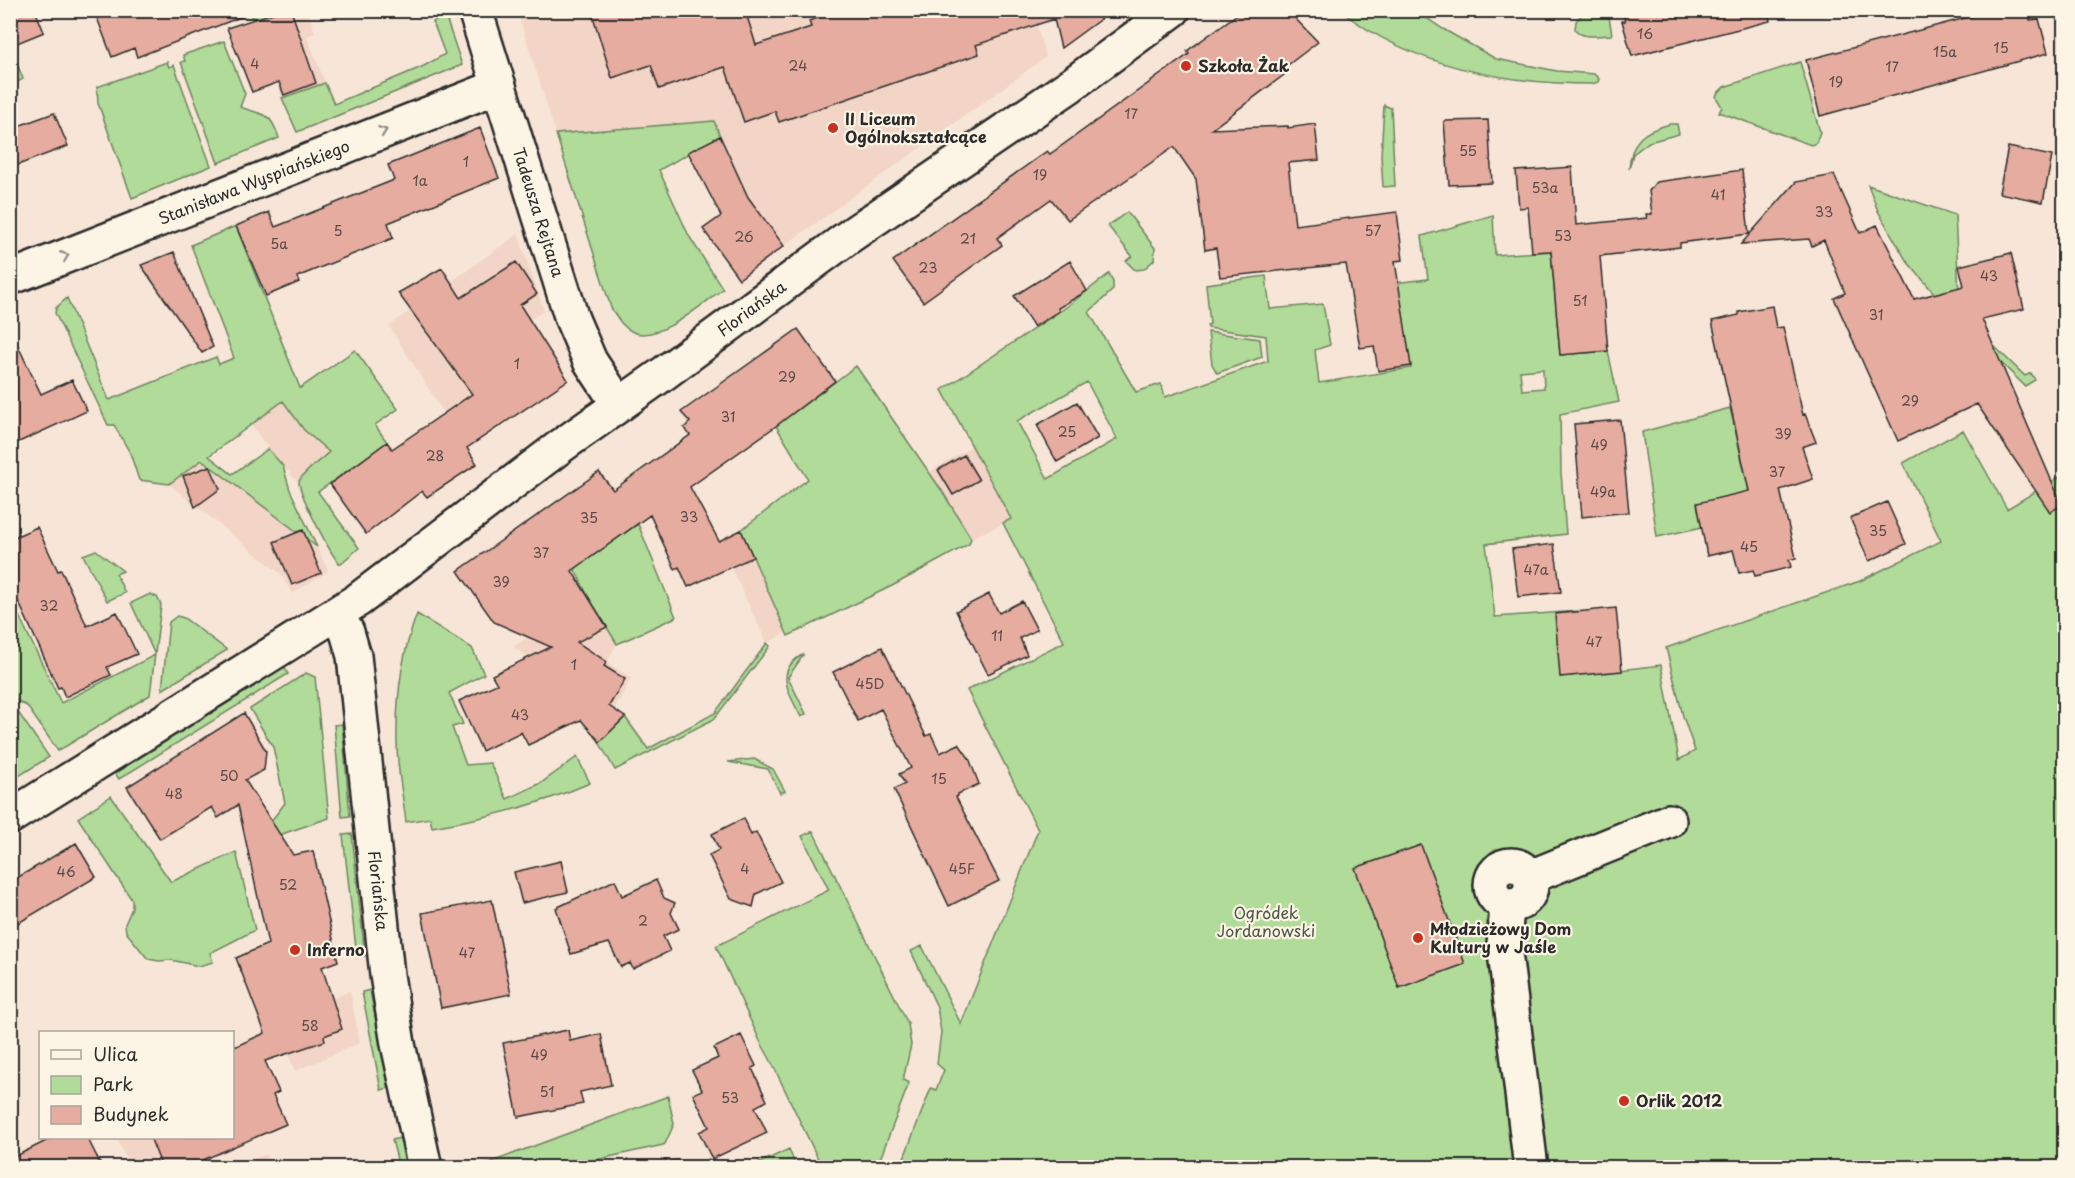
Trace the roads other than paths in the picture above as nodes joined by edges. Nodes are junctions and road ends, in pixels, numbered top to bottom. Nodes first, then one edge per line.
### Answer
1 (475, 10) edge
2 (1173, 10) edge
3 (499, 86) junction
4 (10, 278) edge
5 (618, 405) junction
6 (336, 614) junction
7 (10, 818) edge
8 (1669, 821) dead end
9 (426, 1167) edge
10 (1531, 1167) edge

1 - 3 street, Tadeusza Rejtana
2 - 5 street, Floriańska
4 -> 3 street, Stanisława Wyspiańskiego
3 - 5 street, Tadeusza Rejtana
5 - 6 street, Floriańska
6 - 7 street, Floriańska
6 - 9 street, Floriańska
8 - 10 street

